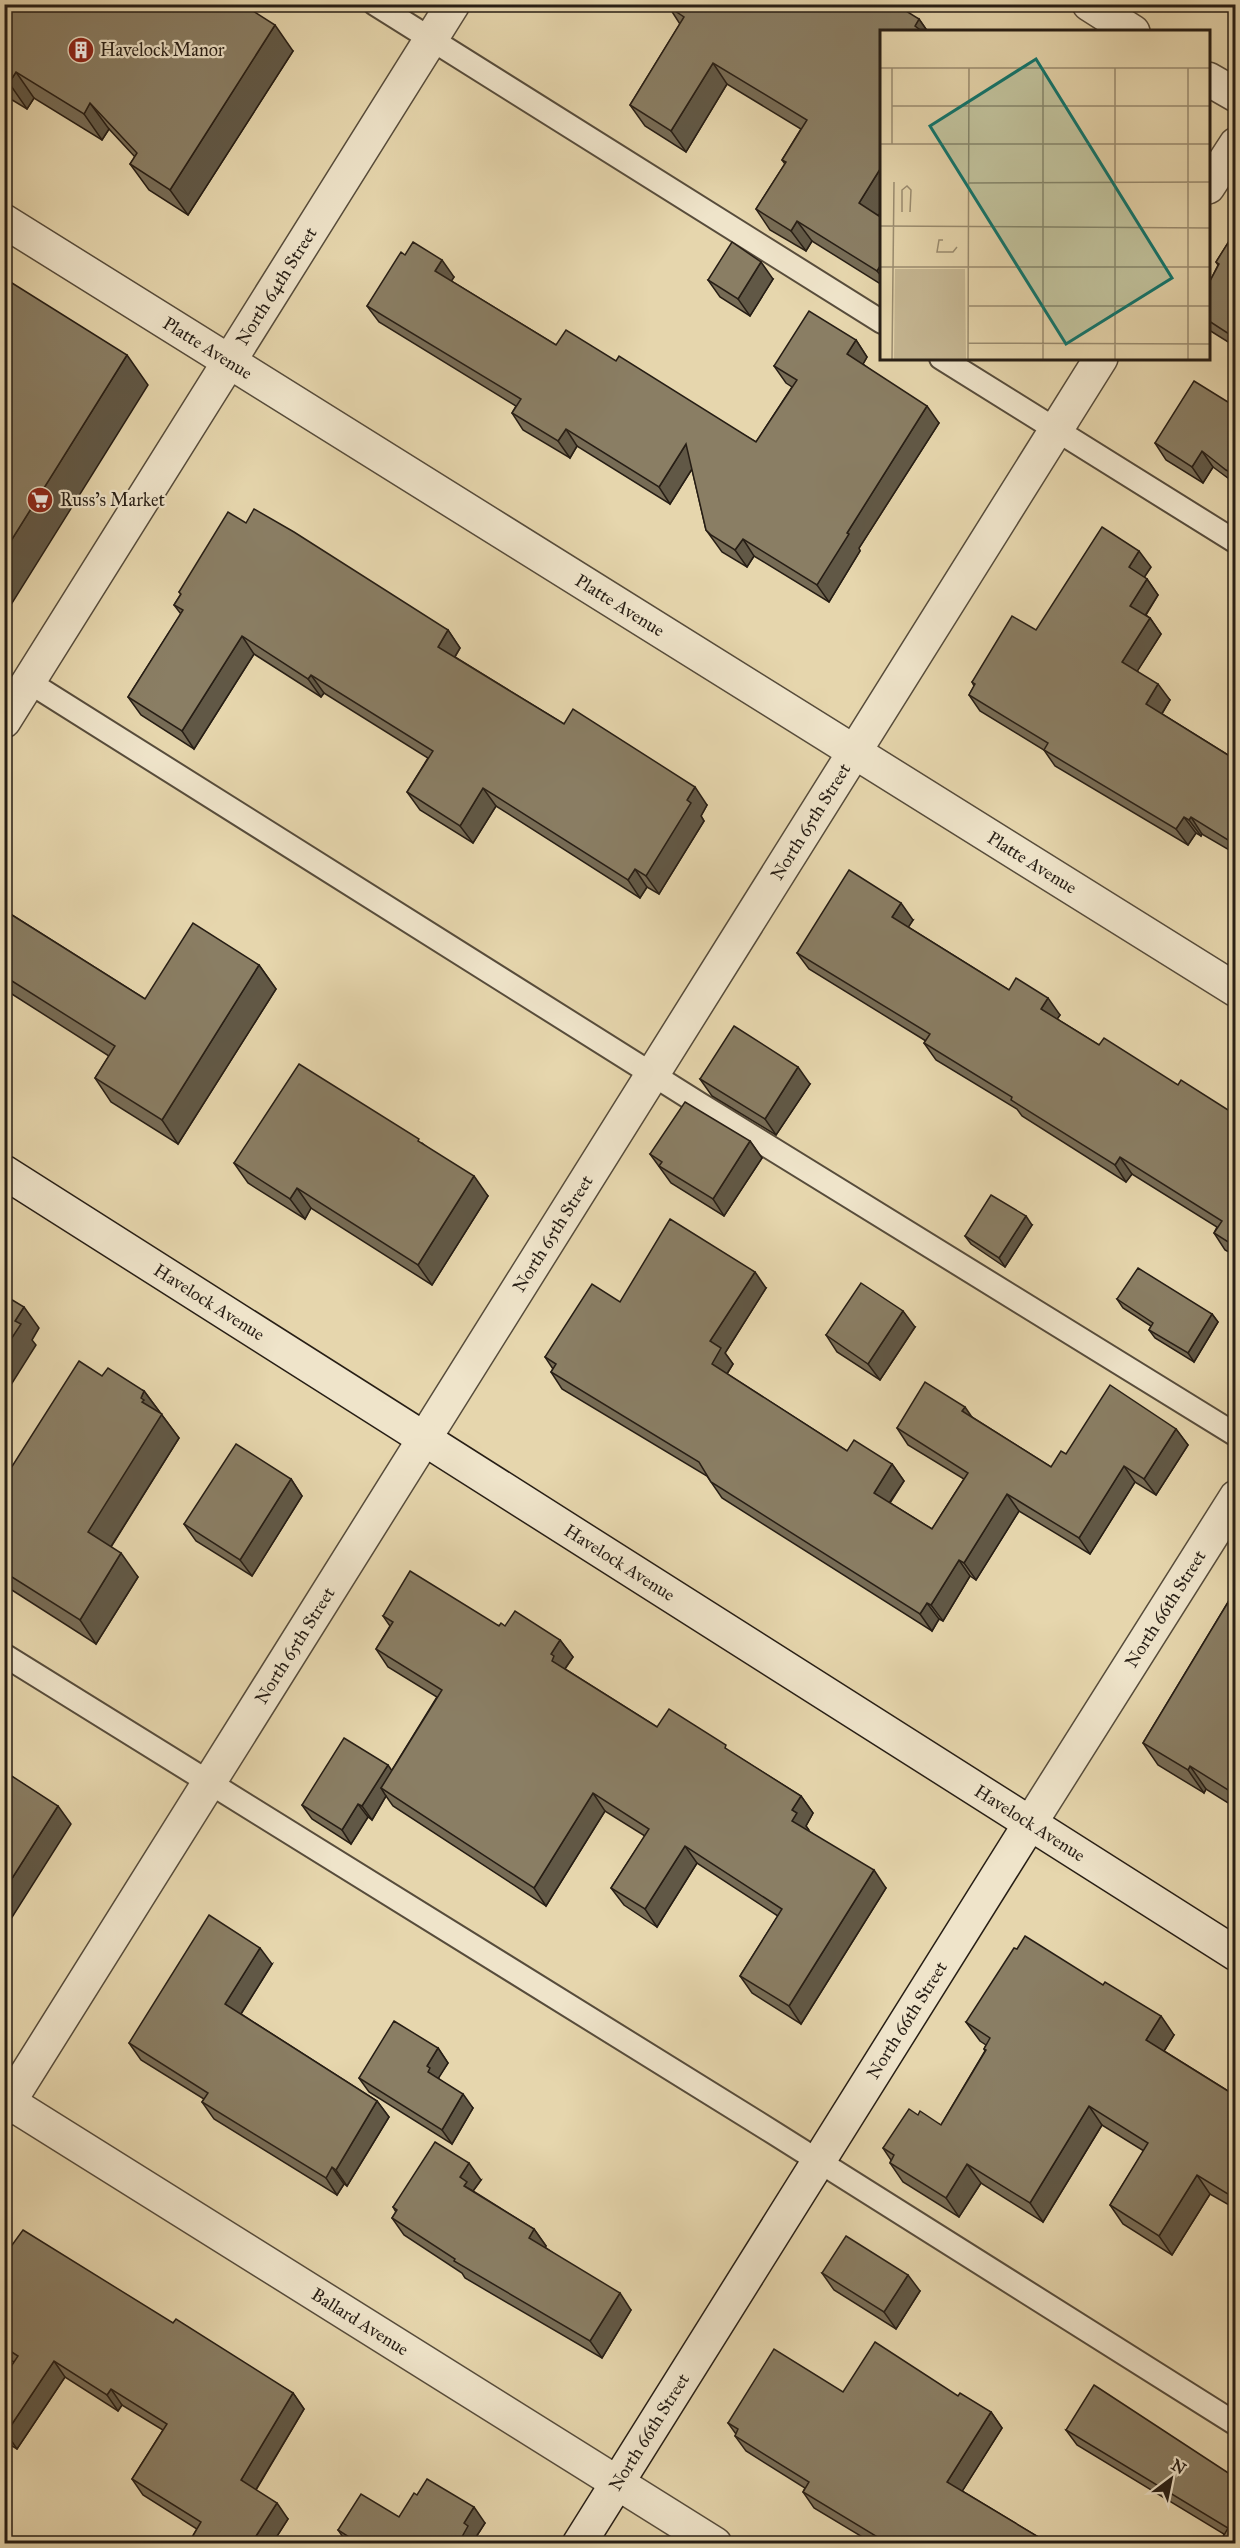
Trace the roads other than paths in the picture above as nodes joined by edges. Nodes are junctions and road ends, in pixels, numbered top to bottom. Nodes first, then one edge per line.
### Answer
1 (375, 4) edge
2 (453, 4) edge
3 (1089, 4) edge
4 (1130, 30) edge
5 (431, 39) junction
6 (1210, 80) edge
7 (1236, 95) edge
8 (1236, 144) edge
9 (1210, 185) edge
10 (4, 220) edge
11 (880, 320) edge
12 (943, 360) edge
13 (1100, 360) edge
14 (228, 362) junction
15 (1056, 431) junction
16 (1236, 542) edge
17 (29, 682) junction
18 (4, 721) edge
19 (855, 754) junction
20 (1236, 990) edge
21 (654, 1076) junction
22 (4, 1172) edge
23 (1236, 1435) edge
24 (423, 1439) junction
25 (1236, 1497) edge
26 (4, 1654) edge
27 (210, 1783) junction
28 (1031, 1822) junction
29 (1236, 1954) edge
30 (6, 2104) edge
31 (818, 2163) junction
32 (1236, 2424) edge
33 (617, 2483) junction
34 (579, 2544) edge
35 (715, 2544) edge

1 - 5 lane
2 - 5 street, North 64th Street
3 - 4 street
5 - 11 lane
5 - 14 street, North 64th Street
6 - 7 street
8 - 9 street
10 - 14 street, Platte Avenue
12 - 15 lane
13 - 15 street, North 65th Street
14 - 17 street, North 64th Street
14 - 19 street, Platte Avenue
15 - 16 lane
15 - 19 street, North 65th Street
17 - 18 street, North 64th Street
17 - 21 lane
19 - 20 street, Platte Avenue
19 - 21 street, North 65th Street
21 - 23 lane
21 - 24 street, North 65th Street
22 - 24 street, Havelock Avenue
24 - 27 street, North 65th Street
24 - 28 street, Havelock Avenue
25 - 28 street, North 66th Street
26 - 27 lane
27 - 30 street, North 65th Street
27 - 31 lane
28 - 29 street, Havelock Avenue
28 - 31 street, North 66th Street
30 - 33 street, Ballard Avenue
31 - 32 lane
31 - 33 street, North 66th Street
33 - 34 street, North 66th Street
33 - 35 street, Ballard Avenue

